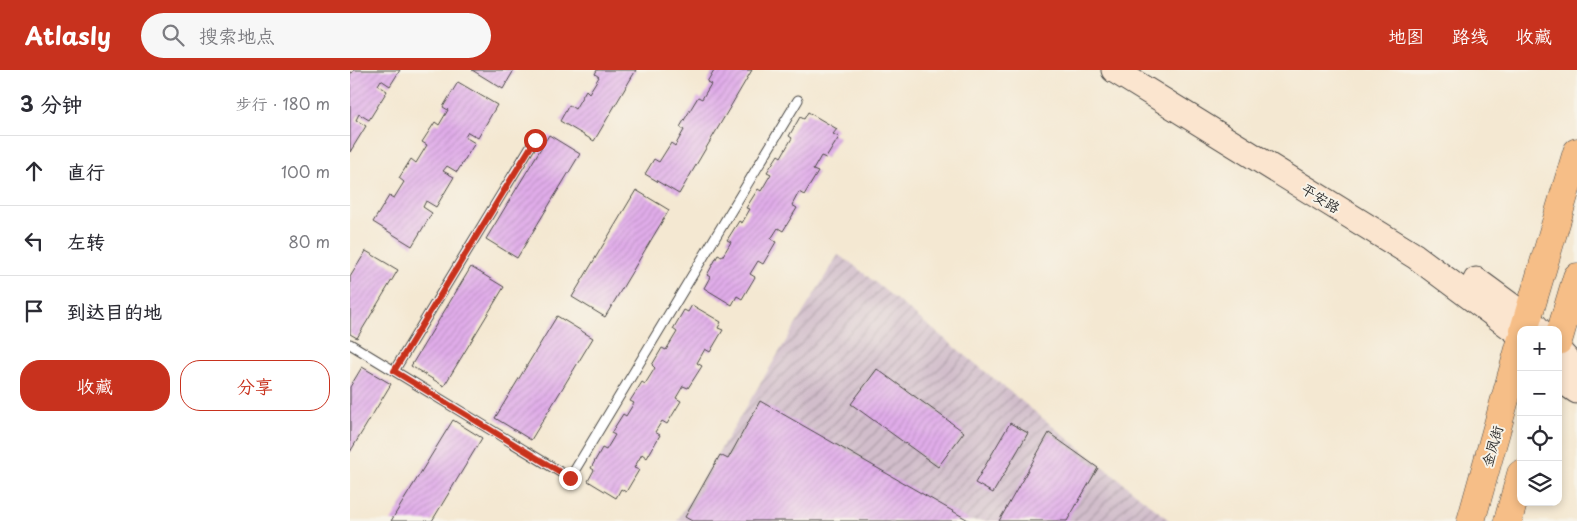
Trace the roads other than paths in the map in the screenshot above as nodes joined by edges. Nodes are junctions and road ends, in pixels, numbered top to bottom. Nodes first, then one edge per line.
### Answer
1 (1114, 70) edge
2 (1146, 70) edge
3 (798, 100) dead end
4 (535, 140) dead end
5 (1577, 152) edge
6 (1577, 277) edge
7 (1519, 326) edge
8 (1520, 326) edge
9 (1527, 326) edge
10 (1562, 328) edge
11 (350, 344) edge
12 (1562, 355) edge
13 (1517, 362) edge
14 (1577, 368) edge
15 (394, 371) junction
16 (1562, 381) edge
17 (1577, 391) edge
18 (1517, 488) edge
19 (1470, 521) edge
20 (1508, 521) edge

1 - 7 main road, 平安路
2 - 8 main road, 平安路
3 - 15 lane
4 - 15 lane
5 - 9 highway, 金凤街
6 - 10 highway
11 - 15 lane
12 - 14 main road
13 - 19 highway, 金凤街
16 - 17 main road
18 - 20 highway

